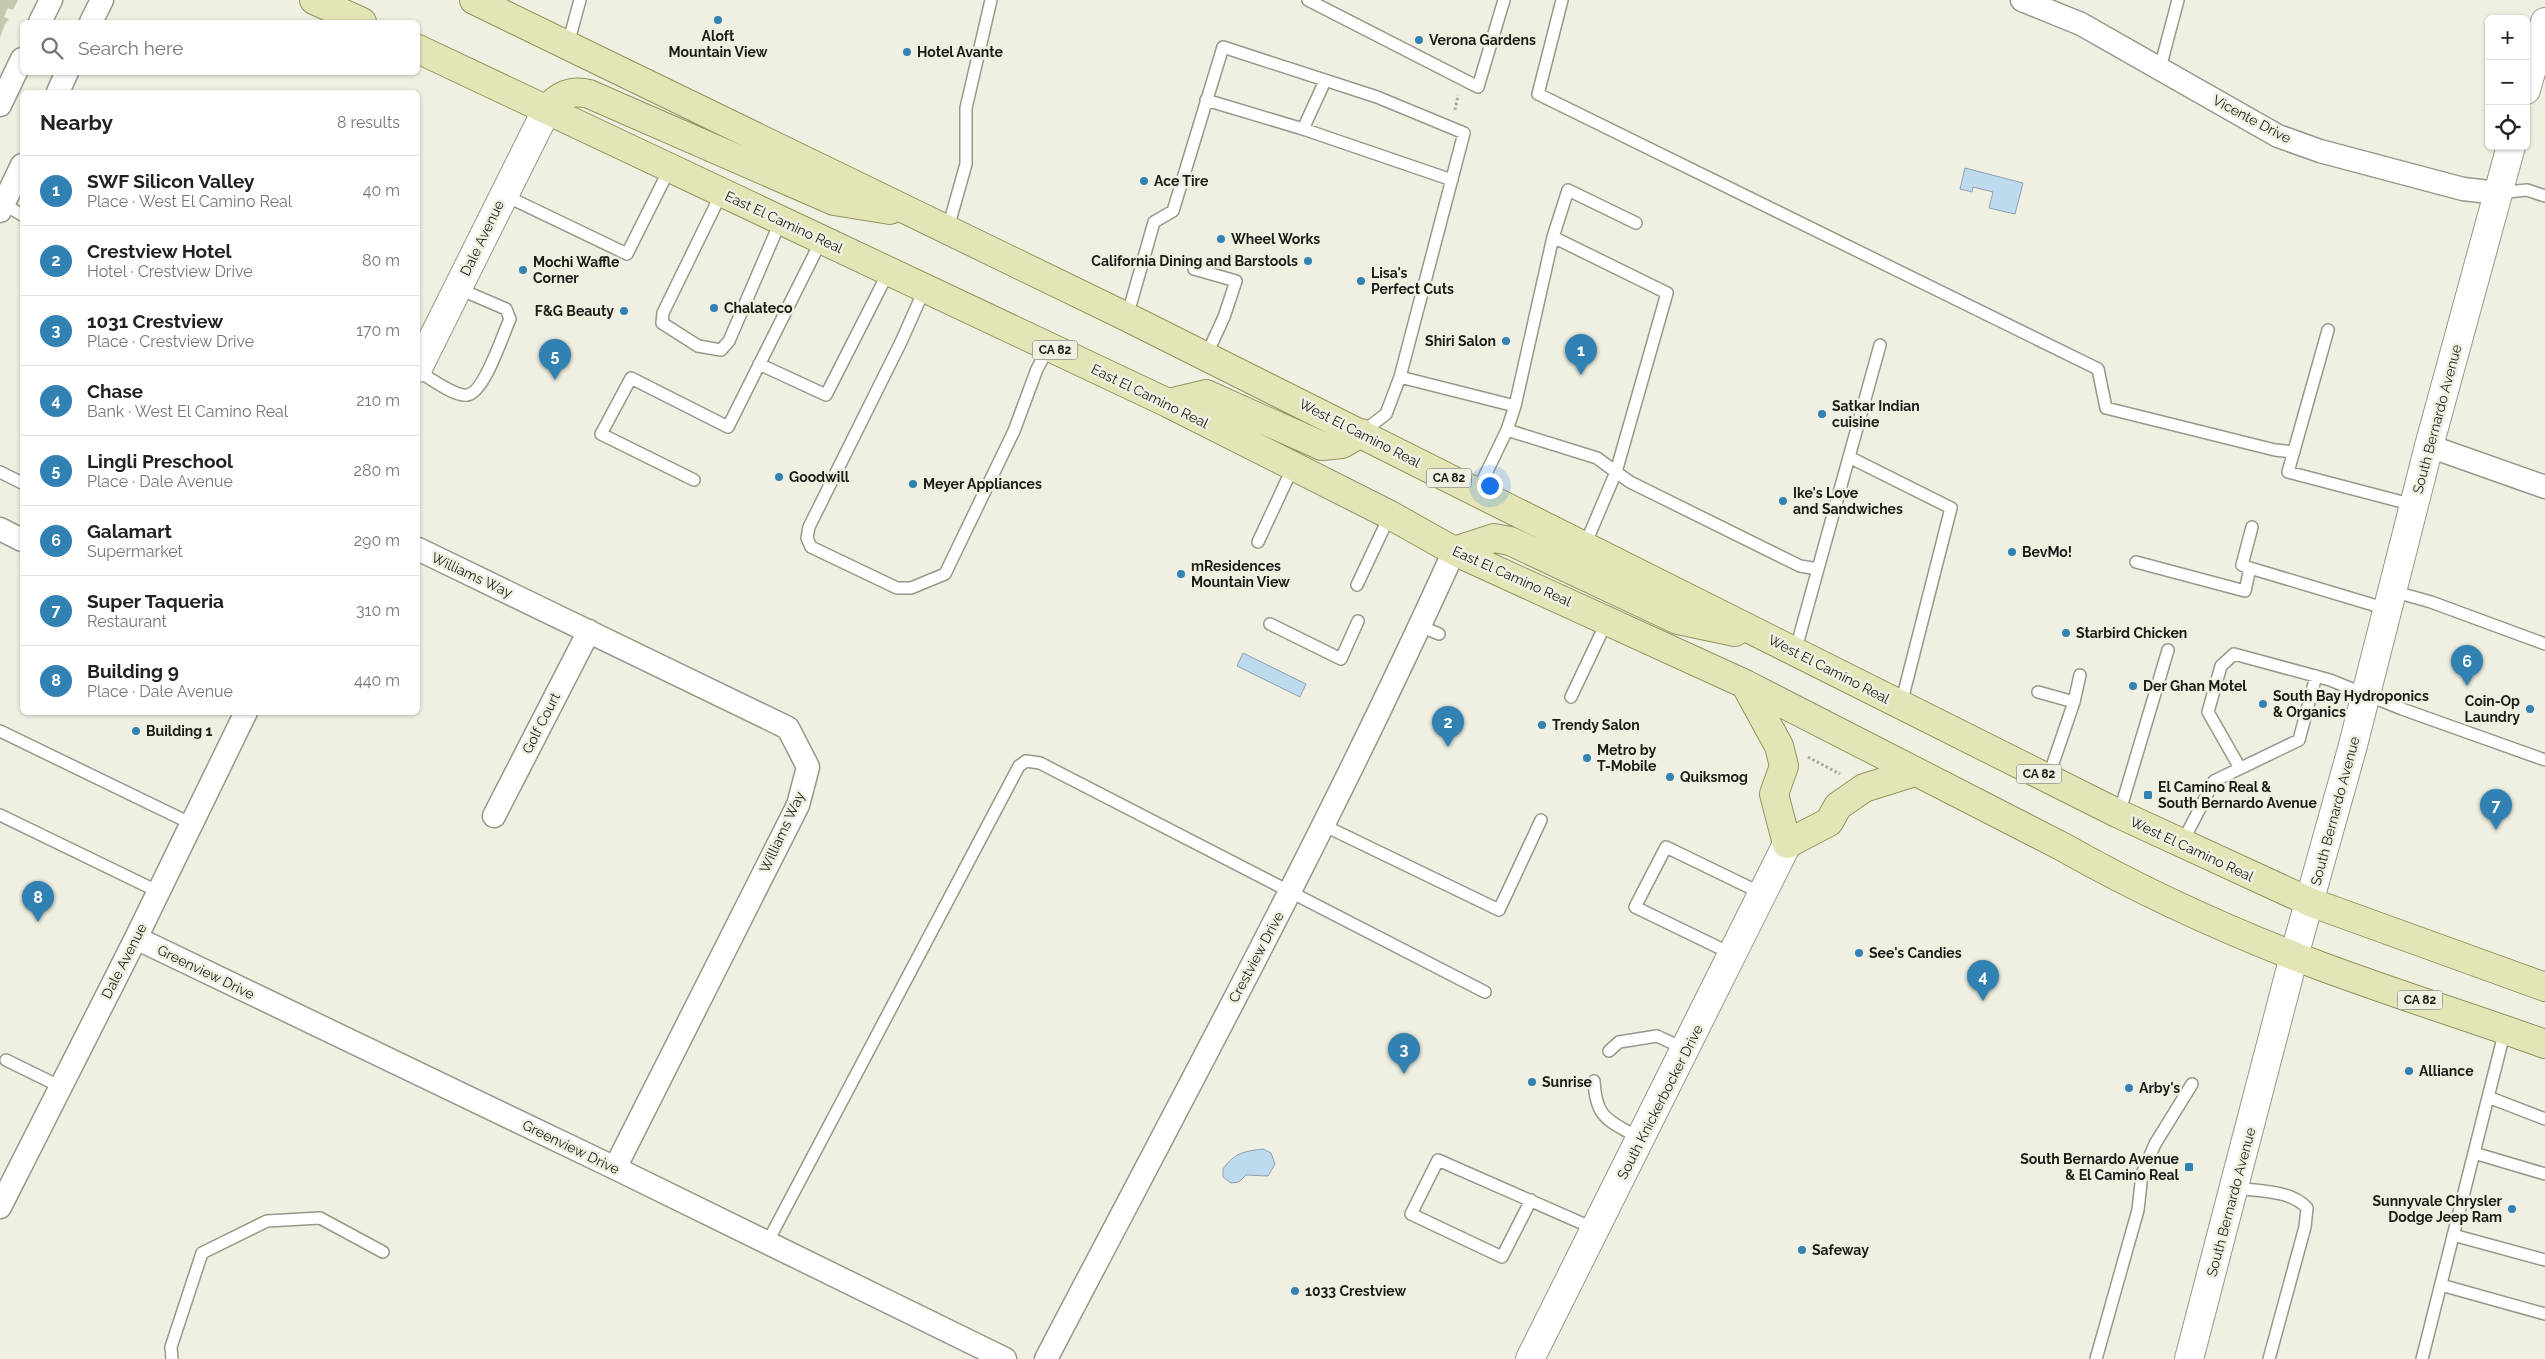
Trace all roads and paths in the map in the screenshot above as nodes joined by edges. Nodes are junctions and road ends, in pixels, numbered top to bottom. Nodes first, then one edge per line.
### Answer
1 (51, 0) edge
2 (102, 0) edge
3 (314, 0) edge
4 (474, 0) edge
5 (580, 0) edge
6 (991, 0) edge
7 (1308, 0) edge
8 (1504, 0) edge
9 (1562, 0) edge
10 (2022, 0) edge
11 (2178, 0) edge
12 (41, 20) edge
13 (92, 20) edge
14 (358, 20) edge
15 (2545, 22) edge
16 (568, 44) junction
17 (420, 50) edge
18 (20, 63) edge
19 (2160, 68) junction
20 (66, 75) edge
21 (2530, 76) edge
22 (1325, 81) junction
23 (59, 90) edge
24 (1206, 100) junction
25 (0, 105) edge
26 (546, 109) junction
27 (1303, 129) junction
28 (2510, 150) edge
29 (670, 168) junction
30 (20, 169) edge
31 (1452, 180) junction
32 (722, 192) junction
33 (2498, 193) junction
34 (504, 195) junction
35 (2545, 196) edge
36 (1, 205) edge
37 (20, 214) edge
38 (917, 214) junction
39 (781, 220) junction
40 (1636, 223) dead end
41 (948, 228) junction
42 (1553, 237) junction
43 (822, 239) junction
44 (1194, 269) dead end
45 (889, 271) junction
46 (457, 288) junction
47 (925, 288) junction
48 (1127, 317) junction
49 (2328, 330) dead end
50 (1880, 345) dead end
51 (1049, 347) junction
52 (1206, 356) junction
53 (759, 364) junction
54 (420, 365) edge
55 (420, 370) edge
56 (1400, 377) junction
57 (1168, 404) junction
58 (1515, 406) junction
59 (1507, 430) junction
60 (1361, 433) junction
61 (2429, 446) junction
62 (2294, 452) junction
63 (1849, 457) junction
64 (1293, 467) junction
65 (0, 472) edge
66 (1616, 472) junction
67 (694, 480) dead end
68 (20, 482) edge
69 (2545, 487) edge
70 (1477, 492) junction
71 (2414, 505) junction
72 (1390, 515) junction
73 (2252, 527) dead end
74 (0, 529) edge
75 (20, 539) edge
76 (1258, 542) dead end
77 (1585, 545) junction
78 (420, 551) edge
79 (1454, 551) junction
80 (2136, 562) dead end
81 (2250, 568) junction
82 (1818, 569) junction
83 (1357, 585) dead end
84 (2390, 600) junction
85 (1608, 619) junction
86 (1358, 622) dead end
87 (1270, 624) dead end
88 (589, 631) junction
89 (1771, 639) junction
90 (2545, 644) edge
91 (2168, 650) dead end
92 (1795, 652) junction
93 (2080, 675) dead end
94 (2316, 676) junction
95 (1745, 684) junction
96 (2038, 692) dead end
97 (2366, 695) junction
98 (1571, 697) dead end
99 (2074, 702) junction
100 (1900, 705) junction
101 (245, 715) edge
102 (0, 732) edge
103 (1802, 754) dead end
104 (2545, 760) edge
105 (2240, 768) junction
106 (1915, 772) junction
107 (1842, 776) dead end
108 (2048, 778) junction
109 (2119, 814) junction
110 (0, 816) edge
111 (494, 816) dead end
112 (1541, 820) dead end
113 (192, 824) junction
114 (1323, 826) junction
115 (1787, 844) junction
116 (2182, 844) junction
117 (1290, 891) junction
118 (159, 892) junction
119 (1763, 894) junction
120 (2310, 902) junction
121 (136, 938) junction
122 (1733, 954) junction
123 (2294, 956) junction
124 (2545, 987) edge
125 (1485, 992) dead end
126 (2505, 1030) junction
127 (2545, 1044) edge
128 (1686, 1050) junction
129 (1609, 1051) dead end
130 (6, 1060) dead end
131 (1594, 1081) dead end
132 (2192, 1084) dead end
133 (60, 1088) junction
134 (2488, 1097) junction
135 (2545, 1119) edge
136 (1640, 1139) junction
137 (2474, 1153) junction
138 (615, 1168) junction
139 (2545, 1174) edge
140 (2235, 1188) junction
141 (1531, 1200) junction
142 (0, 1208) edge
143 (1596, 1230) junction
144 (2453, 1235) junction
145 (767, 1243) junction
146 (382, 1252) dead end
147 (2545, 1260) edge
148 (2441, 1285) junction
149 (2545, 1314) edge
150 (2192, 1358) edge
151 (172, 1359) edge
152 (1005, 1359) edge
153 (1046, 1359) edge
154 (1530, 1359) edge
155 (2096, 1359) edge
156 (2269, 1359) edge
157 (2422, 1359) edge

1 - 12 street
2 - 13 street
3 - 14 main road
4 - 16 main road, CA 82
5 - 16 lane
6 - 41 lane
7 - 8 lane
9 - 62 lane
10 - 19 street, Vicente Drive
11 - 19 lane
15 - 21 street
16 - 38 main road, CA 82
17 - 26 main road, East El Camino Real / CA 82
18 - 25 street
19 - 33 street, Vicente Drive
20 - 23 street
22 - 24 lane
22 - 27 lane
22 - 31 lane
24 - 27 lane
24 - 48 lane
26 - 29 main road, East El Camino Real / CA 82
26 - 34 street, Dale Avenue
26 - 38 main road
27 - 31 lane
28 - 33 street, South Bernardo Avenue
29 - 32 main road, East El Camino Real / CA 82
29 - 34 lane
30 - 36 street
31 - 56 lane
32 - 39 main road, East El Camino Real / CA 82
32 - 39 lane
33 - 35 lane
33 - 61 street, South Bernardo Avenue
34 - 46 street, Dale Avenue
36 - 37 lane
38 - 41 main road, CA 82
39 - 43 main road, East El Camino Real / CA 82
40 - 42 lane
41 - 48 main road, CA 82
42 - 58 lane
42 - 66 lane
43 - 45 main road, East El Camino Real / CA 82
43 - 53 lane
44 - 52 lane
45 - 47 main road, East El Camino Real / CA 82
45 - 53 lane
46 - 54 street, Dale Avenue
46 - 55 lane
47 - 51 main road, East El Camino Real / CA 82
47 - 51 lane
48 - 52 main road, West El Camino Real / CA 82
49 - 62 lane
50 - 63 lane
51 - 57 main road, East El Camino Real / CA 82
52 - 60 main road, West El Camino Real / CA 82
53 - 67 lane
56 - 58 lane
56 - 60 lane
57 - 60 main road
57 - 64 main road, East El Camino Real / CA 82
58 - 59 lane
59 - 66 lane
59 - 70 lane
60 - 70 main road, West El Camino Real / CA 82
61 - 69 street
61 - 71 street, South Bernardo Avenue
62 - 71 lane
63 - 82 lane
63 - 100 lane
64 - 72 main road, East El Camino Real / CA 82
64 - 76 lane
65 - 68 lane
66 - 77 lane
66 - 82 lane
70 - 77 main road, West El Camino Real / CA 82
71 - 84 street, South Bernardo Avenue
72 - 79 main road, East El Camino Real / CA 82
72 - 83 lane
73 - 81 lane
74 - 75 street
77 - 89 main road, West El Camino Real / CA 82
78 - 88 street, Williams Way
79 - 85 main road, East El Camino Real / CA 82
79 - 89 main road
79 - 114 street, Crestview Drive
80 - 81 lane
81 - 84 lane
82 - 92 lane
84 - 90 lane
84 - 97 street, South Bernardo Avenue
85 - 95 main road, East El Camino Real / CA 82
85 - 98 lane
86 - 87 lane
88 - 111 street, Golf Court
88 - 138 street, Williams Way
89 - 92 main road, West El Camino Real / CA 82
91 - 109 lane
92 - 100 main road, West El Camino Real / CA 82
93 - 99 lane
94 - 97 lane
94 - 105 lane
94 - 105 lane
95 - 106 main road, CA 82
95 - 115 main road
96 - 99 lane
97 - 104 lane
97 - 120 street, South Bernardo Avenue
99 - 108 lane
100 - 108 main road, West El Camino Real / CA 82
101 - 113 street, Dale Avenue
102 - 113 lane
103 - 107 path
105 - 116 lane
106 - 115 main road
106 - 123 main road, CA 82
108 - 109 main road, West El Camino Real / CA 82
109 - 116 main road, West El Camino Real / CA 82
110 - 118 lane
112 - 114 lane
113 - 118 street, Dale Avenue
114 - 117 street, Crestview Drive
115 - 119 street, South Knickerbocker Drive
116 - 120 main road, West El Camino Real / CA 82
117 - 125 lane
117 - 145 lane
117 - 153 street, Crestview Drive
118 - 121 street, Dale Avenue
119 - 122 street, South Knickerbocker Drive
119 - 122 lane
120 - 123 street, South Bernardo Avenue
120 - 124 main road, West El Camino Real / CA 82
121 - 133 street, Dale Avenue
121 - 138 street, Greenview Drive
122 - 128 street, South Knickerbocker Drive
123 - 126 main road, CA 82
123 - 140 street, South Bernardo Avenue
126 - 127 main road, CA 82
126 - 134 lane
128 - 129 lane
128 - 136 street, South Knickerbocker Drive
130 - 133 lane
131 - 136 lane
132 - 155 lane
133 - 142 street, Dale Avenue
134 - 135 lane
134 - 137 lane
136 - 143 street, South Knickerbocker Drive
137 - 139 lane
137 - 144 lane
138 - 145 street, Greenview Drive
140 - 150 street, South Bernardo Avenue
140 - 156 lane
141 - 141 lane
141 - 143 lane
143 - 154 street, South Knickerbocker Drive
144 - 147 lane
144 - 148 lane
145 - 152 street, Greenview Drive
146 - 151 lane
148 - 149 lane
148 - 157 lane

